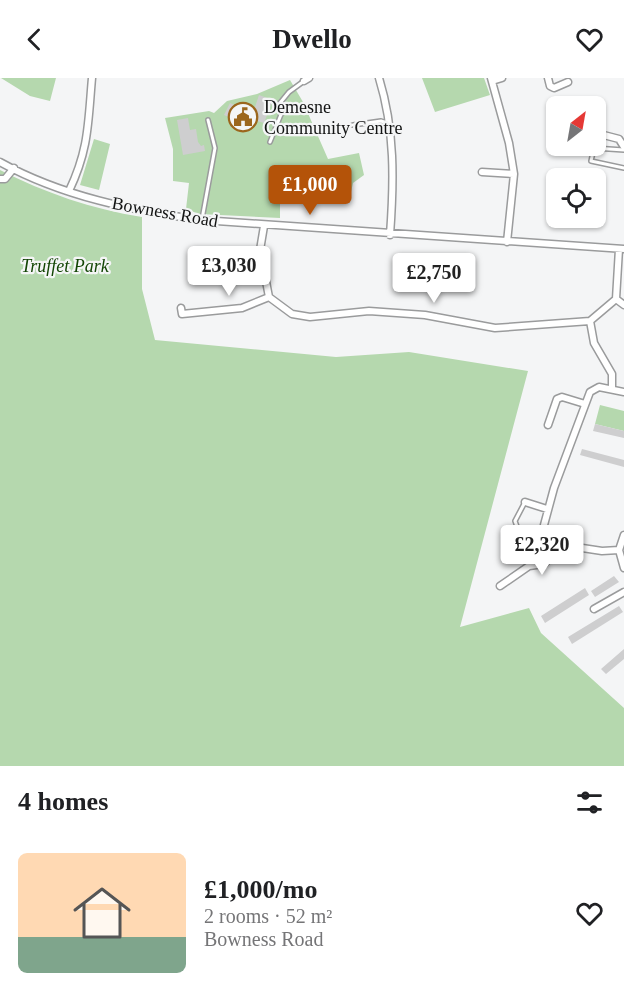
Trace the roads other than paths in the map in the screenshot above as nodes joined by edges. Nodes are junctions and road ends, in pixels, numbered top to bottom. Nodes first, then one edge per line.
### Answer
1 (92, 78) edge
2 (379, 78) edge
3 (502, 78) edge
4 (548, 78) edge
5 (492, 79) edge
6 (307, 80) edge
7 (568, 82) dead end
8 (208, 120) dead end
9 (389, 123) junction
10 (352, 125) dead end
11 (606, 136) edge
12 (270, 142) dead end
13 (624, 148) edge
14 (0, 162) edge
15 (14, 168) junction
16 (624, 168) edge
17 (482, 172) dead end
18 (514, 174) junction
19 (0, 179) edge
20 (69, 191) junction
21 (202, 220) junction
22 (264, 226) junction
23 (390, 235) junction
24 (507, 242) junction
25 (622, 249) edge
26 (269, 297) junction
27 (616, 299) junction
28 (624, 305) edge
29 (181, 308) dead end
30 (590, 321) junction
31 (612, 388) junction
32 (624, 392) edge
33 (585, 404) junction
34 (548, 425) dead end
35 (525, 502) joint
36 (547, 509) junction
37 (519, 532) dead end
38 (624, 535) edge
39 (556, 544) junction
40 (619, 550) junction
41 (624, 568) edge
42 (500, 586) dead end
43 (624, 592) edge
44 (594, 609) dead end

1 - 20 street
2 - 9 street
3 - 5 street
4 - 7 street
5 - 18 street
6 - 12 lane
8 - 21 lane
9 - 10 lane
9 - 23 street
11 - 13 street
13 - 16 lane
14 - 15 street, Bowness Road
15 - 19 street
15 - 20 street, Bowness Road
17 - 18 street
18 - 24 street
20 - 21 street, Bowness Road
21 - 22 street, Bowness Road
22 - 23 street, Bowness Road
22 - 26 street
23 - 24 street, Bowness Road
24 - 25 street, Bowness Road
25 - 27 street
26 - 29 street
26 - 30 street
27 - 28 street
27 - 30 street
30 - 31 street
31 - 32 street
31 - 33 street
33 - 34 street
33 - 36 street
35 - 36 street
35 - 37 lane
36 - 39 street
38 - 40 street
39 - 40 street
39 - 42 street
40 - 41 street
43 - 44 street

